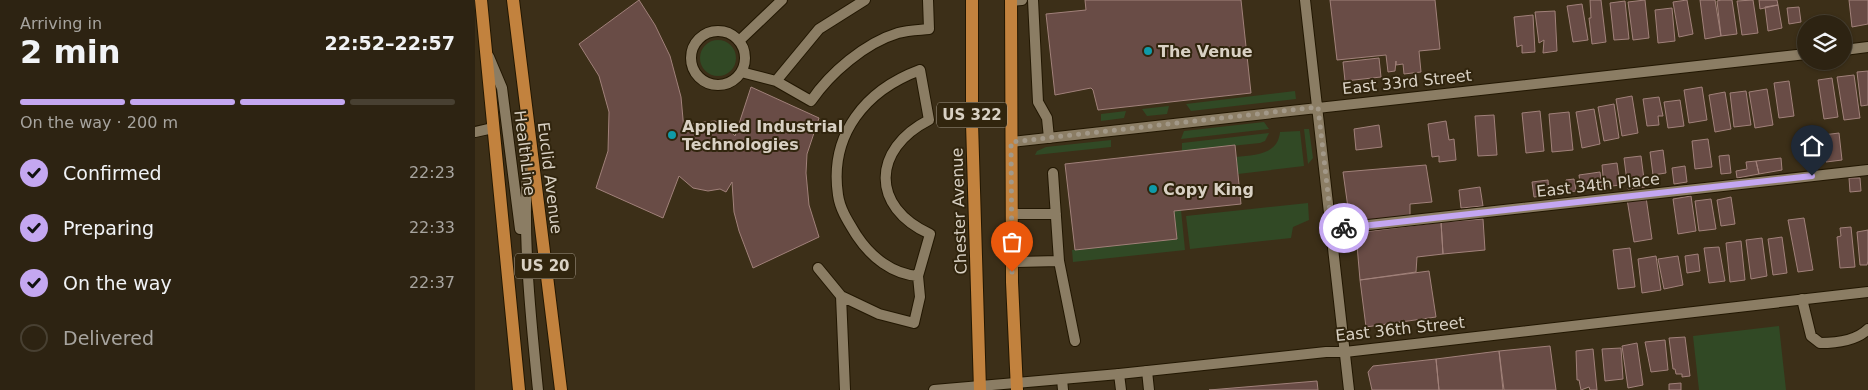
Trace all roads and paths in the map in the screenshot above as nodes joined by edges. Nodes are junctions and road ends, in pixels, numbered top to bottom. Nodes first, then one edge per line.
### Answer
1 (481, 0) edge
2 (513, 0) edge
3 (782, 0) edge
4 (865, 0) edge
5 (928, 0) edge
6 (972, 0) edge
7 (1014, 0) edge
8 (1033, 0) edge
9 (1305, 0) edge
10 (739, 41) junction
11 (1868, 47) edge
12 (486, 49) junction
13 (1852, 49) edge
14 (1797, 55) edge
15 (741, 72) junction
16 (776, 81) junction
17 (1318, 107) junction
18 (493, 128) junction
19 (475, 132) edge
20 (1049, 138) junction
21 (529, 141) junction
22 (1011, 142) junction
23 (1868, 170) edge
24 (1053, 173) dead end
25 (1012, 214) junction
26 (1056, 214) junction
27 (1332, 229) junction
28 (1059, 261) junction
29 (1012, 262) junction
30 (526, 264) junction
31 (818, 268) dead end
32 (918, 276) junction
33 (1868, 292) edge
34 (841, 296) junction
35 (1802, 299) junction
36 (1868, 329) edge
37 (1075, 341) dead end
38 (1345, 352) junction
39 (1147, 371) junction
40 (1119, 374) junction
41 (1062, 385) edge
42 (1017, 387) edge
43 (980, 388) edge
44 (519, 390) edge
45 (538, 390) edge
46 (561, 390) edge
47 (845, 390) edge
48 (934, 390) edge
49 (1121, 390) edge
50 (1149, 390) edge
51 (1349, 390) edge

1 - 12 main road, US 20
2 - 21 main road, Euclid Avenue / US 20
3 - 10 street
4 - 16 street
5 - 16 street
6 - 43 main road, Chester Avenue / US 322
7 - 22 main road, US 322
8 - 20 street
9 - 17 street
10 - 15 street
10 - 15 street
11 - 13 street
12 - 18 main road, US 20
12 - 30 street, HealthLine
14 - 17 street, East 33rd Street
15 - 16 street
17 - 20 street, East 33rd Street
17 - 27 street
18 - 19 street
18 - 44 main road, US 20
20 - 22 street, East 33rd Street
21 - 30 street, HealthLine
21 - 46 main road, Euclid Avenue / US 20
22 - 25 main road, US 322
23 - 27 street, East 34th Place
24 - 26 street
25 - 26 street
25 - 29 main road, US 322
26 - 28 street
27 - 38 street
28 - 29 street
28 - 37 street
29 - 42 main road, US 322
30 - 45 street, HealthLine
31 - 34 street
32 - 32 street
32 - 34 street
33 - 35 street, East 36th Street
34 - 47 street
35 - 36 street
35 - 38 street, East 36th Street
38 - 39 street, East 36th Street
38 - 51 street
39 - 40 street, East 36th Street
39 - 50 street
40 - 41 street, East 36th Street
40 - 49 street
41 - 42 street, East 36th Street
42 - 43 street, East 36th Street
43 - 48 street, East 36th Street

